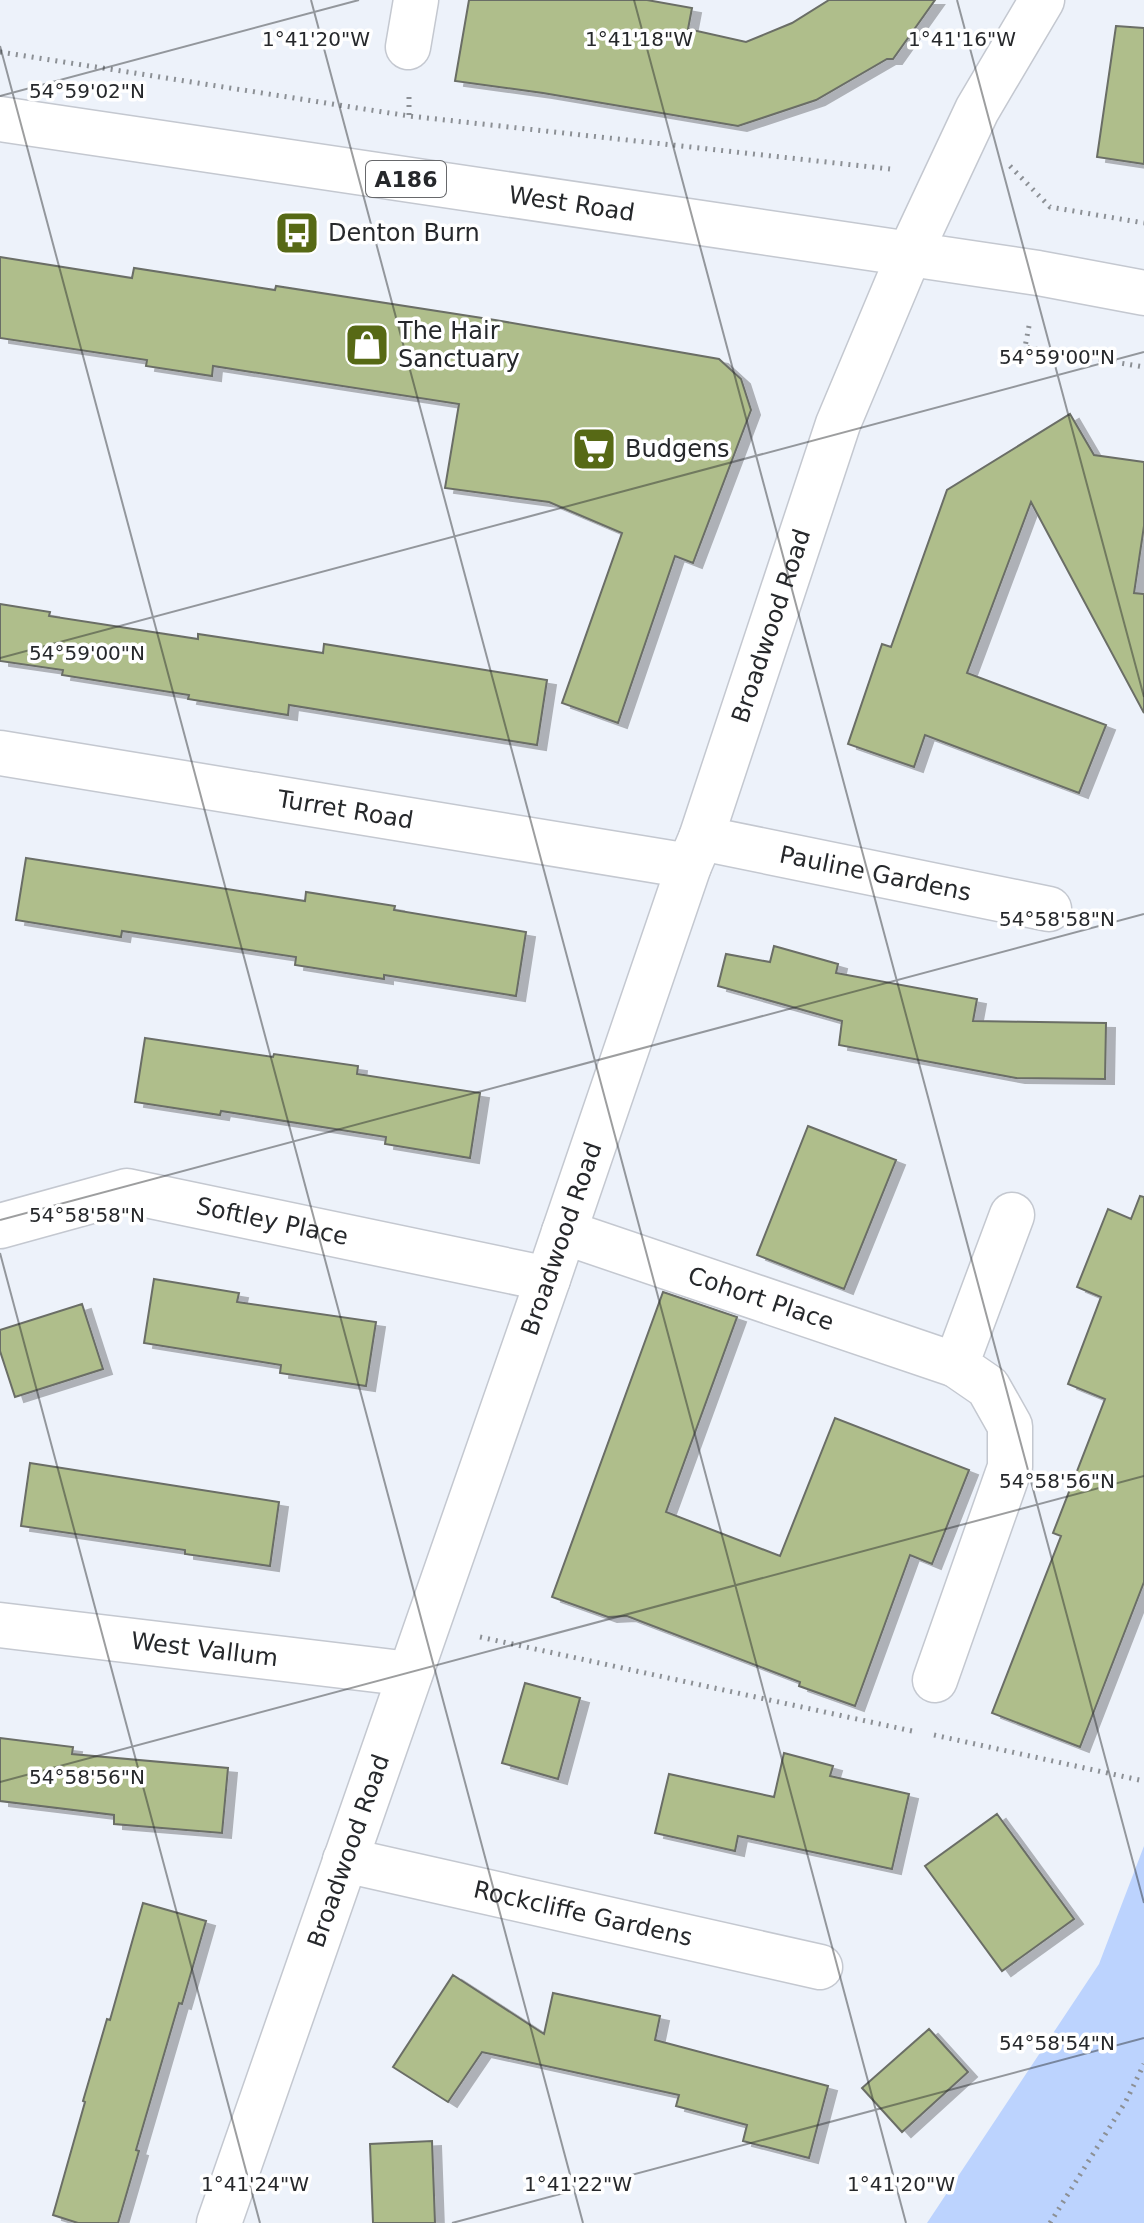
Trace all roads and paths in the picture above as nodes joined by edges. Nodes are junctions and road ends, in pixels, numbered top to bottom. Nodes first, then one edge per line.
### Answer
1 (416, 0) edge
2 (1042, 0) edge
3 (408, 47) dead end
4 (0, 52) edge
5 (0, 119) edge
6 (890, 170) dead end
7 (1050, 207) dead end
8 (1144, 223) edge
9 (909, 255) junction
10 (1144, 293) edge
11 (1025, 347) dead end
12 (1144, 367) edge
13 (0, 753) edge
14 (695, 852) junction
15 (1049, 909) dead end
16 (1012, 1215) dead end
17 (0, 1226) edge
18 (564, 1232) junction
19 (548, 1279) junction
20 (956, 1365) junction
21 (0, 1625) edge
22 (426, 1626) junction
23 (410, 1674) junction
24 (935, 1680) dead end
25 (1144, 1781) edge
26 (345, 1860) junction
27 (820, 1967) dead end
28 (1144, 2064) edge
29 (219, 2223) edge
30 (1050, 2223) edge

1 - 3 street
2 - 9 street, Broadwood Road
4 - 6 path
5 - 9 street, West Road / A186
7 - 8 path
9 - 10 street, West Road / A186
9 - 14 street, Broadwood Road
11 - 12 path
13 - 14 street, Turret Road
14 - 15 street, Pauline Gardens
14 - 18 street, Broadwood Road
16 - 20 street
17 - 19 street, Softley Place
18 - 19 street, Broadwood Road
18 - 20 street, Cohort Place
19 - 22 street, Broadwood Road
20 - 24 street, Cohort Place
21 - 23 street, West Vallum
22 - 23 street, Broadwood Road
22 - 25 path
23 - 26 street, Broadwood Road
26 - 27 street, Rockcliffe Gardens
26 - 29 street, Broadwood Road
28 - 30 path

